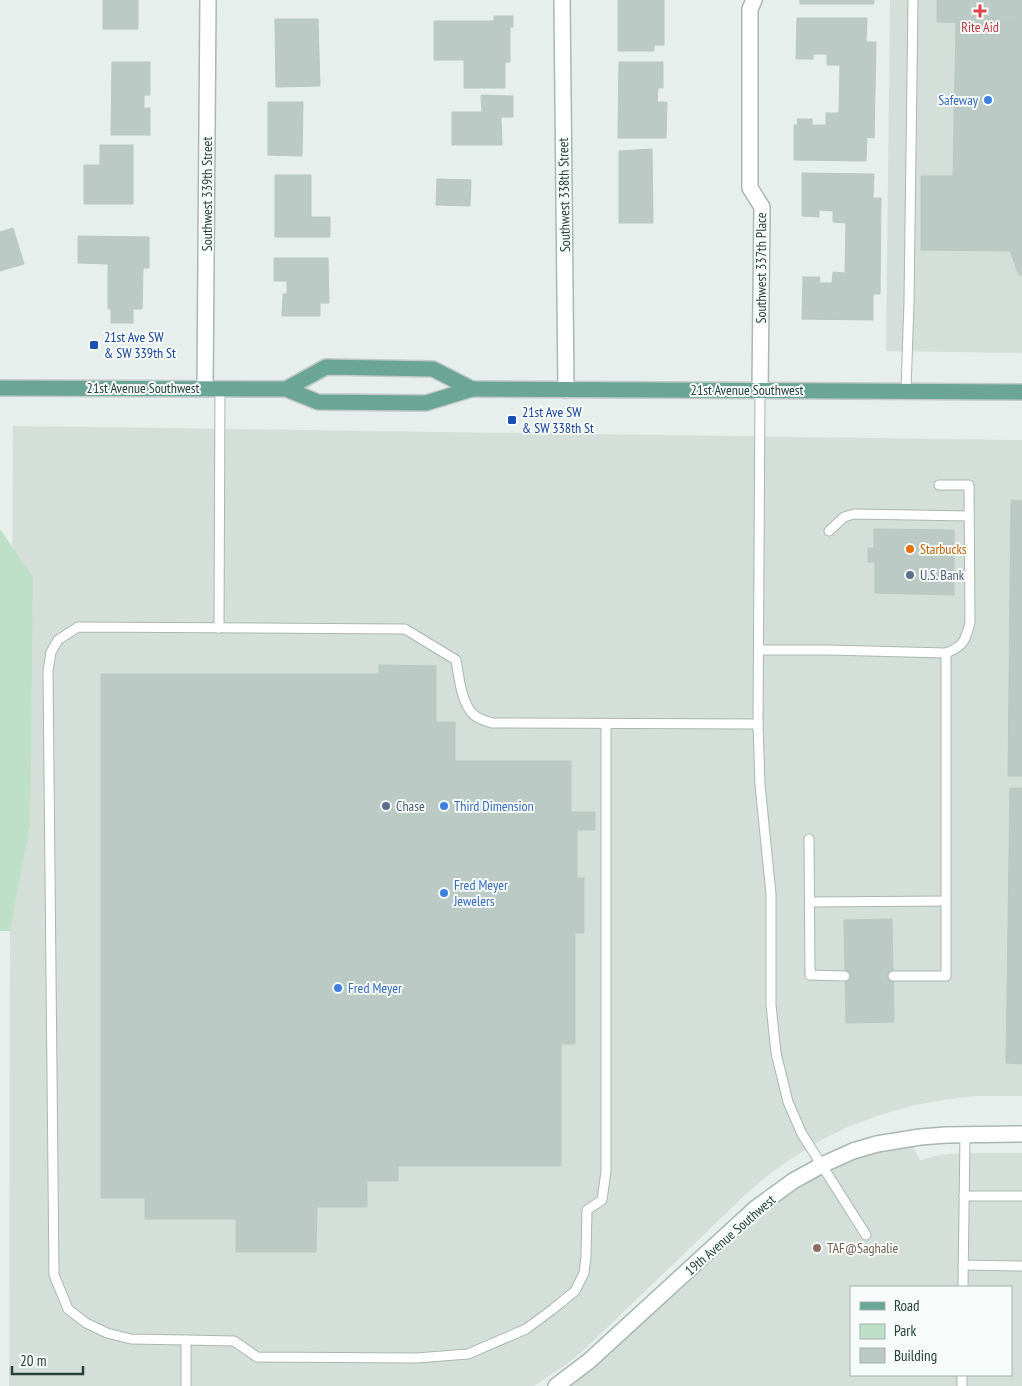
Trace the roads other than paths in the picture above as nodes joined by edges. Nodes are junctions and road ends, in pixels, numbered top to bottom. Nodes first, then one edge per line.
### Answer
1 (208, 0) edge
2 (562, 0) edge
3 (754, 0) edge
4 (913, 0) edge
5 (0, 388) edge
6 (213, 389) junction
7 (286, 389) junction
8 (472, 390) junction
9 (566, 390) junction
10 (760, 390) junction
11 (906, 391) junction
12 (1022, 392) edge
13 (939, 485) dead end
14 (969, 516) junction
15 (829, 531) dead end
16 (219, 628) junction
17 (759, 650) junction
18 (946, 653) junction
19 (606, 724) junction
20 (758, 724) junction
21 (809, 839) dead end
22 (946, 901) junction
23 (810, 902) junction
24 (845, 976) dead end
25 (893, 976) dead end
26 (1022, 1134) edge
27 (965, 1135) junction
28 (822, 1165) junction
29 (964, 1196) junction
30 (1022, 1196) edge
31 (866, 1235) dead end
32 (963, 1265) junction
33 (1022, 1266) edge
34 (963, 1286) edge
35 (186, 1340) junction
36 (186, 1386) edge
37 (556, 1386) edge

1 - 6 street, Southwest 339th Street
2 - 9 street, Southwest 338th Street
3 - 10 street, Southwest 337th Place
4 - 11 lane
5 - 6 main road, 21st Avenue Southwest
6 - 7 main road, 21st Avenue Southwest
6 - 16 lane
7 - 8 main road, 21st Avenue Southwest
7 - 8 main road, 21st Avenue Southwest
8 - 9 main road, 21st Avenue Southwest
9 - 10 main road, 21st Avenue Southwest
10 - 11 main road, 21st Avenue Southwest
10 - 17 lane
11 - 12 main road, 21st Avenue Southwest
13 - 14 lane
14 - 15 lane
14 - 18 lane
16 - 19 lane
16 - 35 lane
17 - 18 lane
17 - 20 lane
18 - 22 lane
19 - 20 lane
19 - 35 lane
20 - 28 lane
21 - 23 lane
22 - 23 lane
22 - 25 lane
23 - 24 lane
26 - 27 street, 19th Avenue Southwest
27 - 28 street, 19th Avenue Southwest
27 - 29 lane
28 - 31 lane
28 - 37 street, 19th Avenue Southwest
29 - 30 lane
29 - 32 lane
32 - 33 lane
32 - 34 lane
35 - 36 lane

